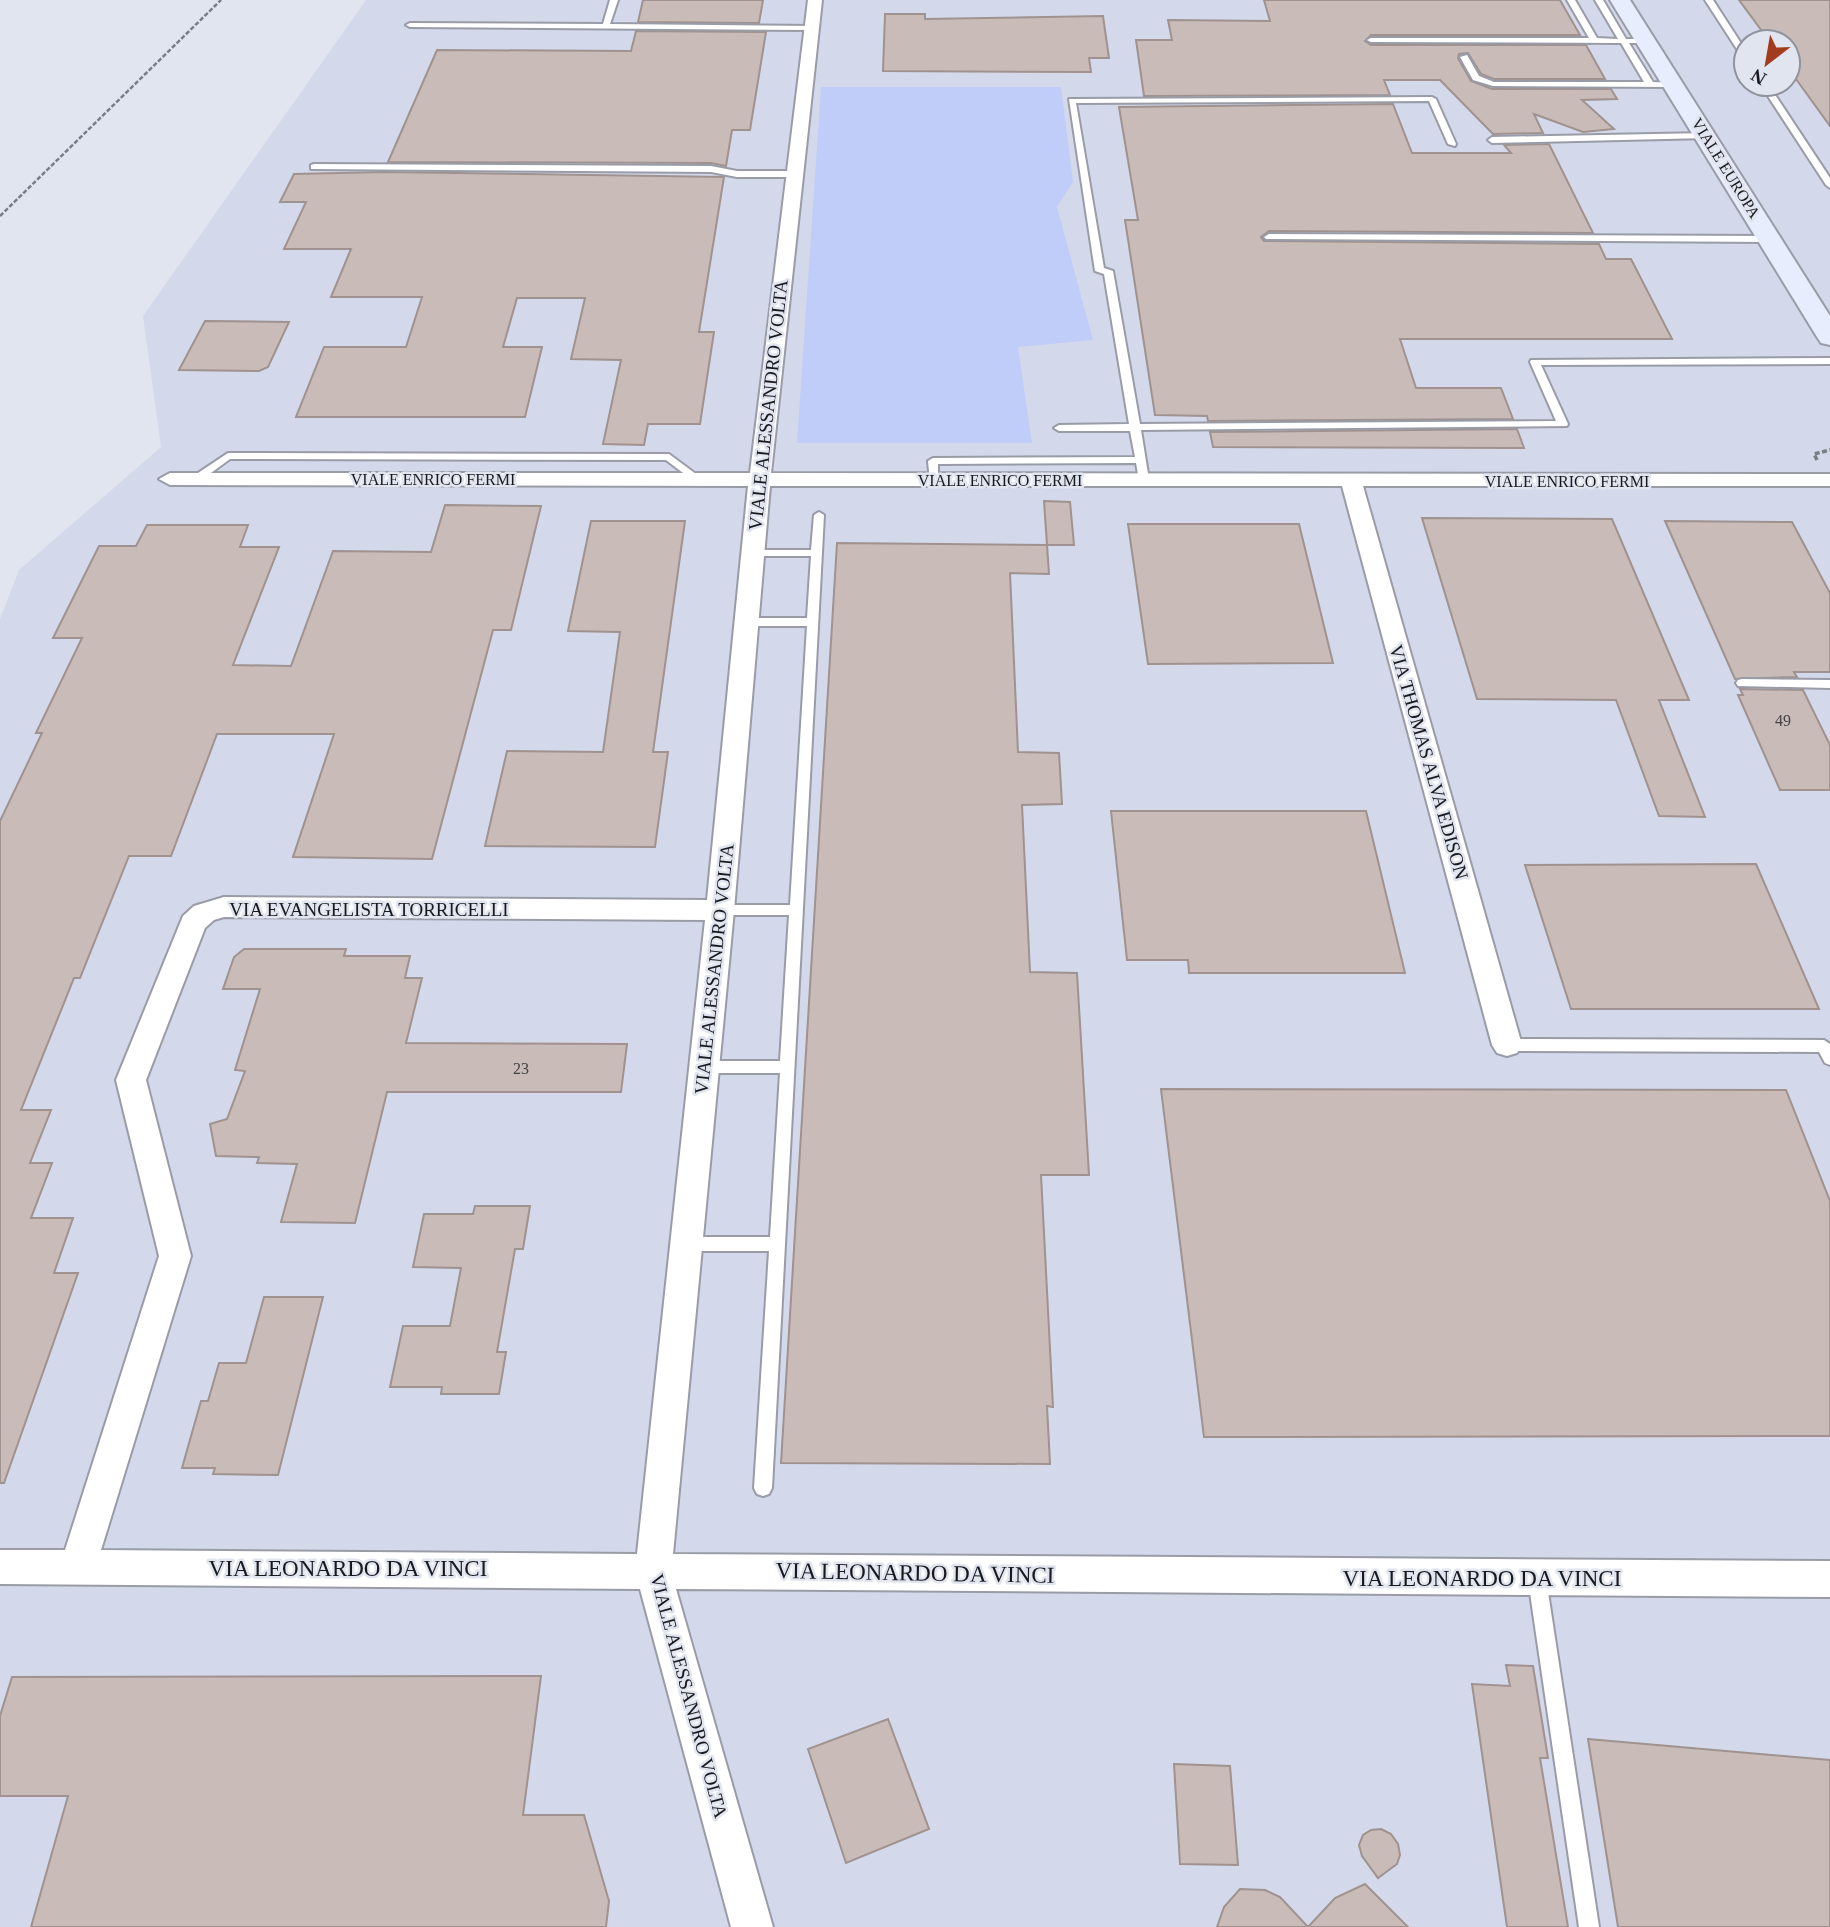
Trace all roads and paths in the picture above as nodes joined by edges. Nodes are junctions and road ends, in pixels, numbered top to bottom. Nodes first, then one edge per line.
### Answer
1 (221, 0) edge
2 (614, 0) edge
3 (816, 0) edge
4 (1571, 0) edge
5 (1599, 0) edge
6 (1620, 0) edge
7 (1639, 0) edge
8 (1709, 0) edge
9 (410, 25) dead end
10 (606, 26) junction
11 (812, 28) junction
12 (1434, 33) dead end
13 (1732, 35) edge
14 (1592, 37) junction
15 (1371, 40) dead end
16 (1634, 40) junction
17 (1437, 45) dead end
18 (1464, 57) dead end
19 (1662, 85) junction
20 (1773, 98) edge
21 (1706, 136) junction
22 (1492, 140) dead end
23 (1452, 144) dead end
24 (314, 167) dead end
25 (795, 174) junction
26 (1830, 185) edge
27 (0, 216) edge
28 (1269, 237) dead end
29 (1770, 239) junction
30 (1830, 298) edge
31 (1830, 337) edge
32 (1830, 361) edge
33 (1135, 427) junction
34 (1059, 428) dead end
35 (1142, 470) junction
36 (170, 479) dead end
37 (759, 480) junction
38 (1351, 480) junction
39 (1830, 480) edge
40 (819, 515) dead end
41 (752, 553) junction
42 (817, 553) junction
43 (746, 622) junction
44 (813, 622) junction
45 (1742, 683) dead end
46 (1830, 684) edge
47 (720, 910) junction
48 (797, 910) junction
49 (1507, 1045) joint
50 (1830, 1059) edge
51 (704, 1068) junction
52 (788, 1068) junction
53 (686, 1244) junction
54 (778, 1244) junction
55 (763, 1488) dead end
56 (78, 1566) junction
57 (0, 1567) edge
58 (653, 1570) junction
59 (1537, 1578) junction
60 (1830, 1578) edge
61 (752, 1927) edge
62 (1589, 1927) edge

1 - 27 path
2 - 10 lane
3 - 11 street, VIALE ALESSANDRO VOLTA
4 - 14 lane
5 - 16 lane
6 - 16 main road, VIALE EUROPA
7 - 30 main road, VIALE EUROPA
8 - 13 lane
9 - 10 lane
10 - 11 lane
11 - 25 street, VIALE ALESSANDRO VOLTA
12 - 14 lane
14 - 15 lane
14 - 16 lane
16 - 17 lane
16 - 19 main road, VIALE EUROPA
18 - 19 lane
19 - 21 main road, VIALE EUROPA
20 - 26 lane
21 - 22 lane
21 - 29 main road, VIALE EUROPA
23 - 33 lane
24 - 25 lane
25 - 37 street, VIALE ALESSANDRO VOLTA
28 - 29 lane
29 - 31 main road, VIALE EUROPA
32 - 33 lane
33 - 34 lane
33 - 35 lane
35 - 37 street, VIALE ENRICO FERMI
35 - 38 street, VIALE ENRICO FERMI
36 - 37 street, VIALE ENRICO FERMI
37 - 41 street, VIALE ALESSANDRO VOLTA
38 - 39 street, VIALE ENRICO FERMI
38 - 49 street, VIA THOMAS ALVA EDISON
40 - 42 lane
41 - 42 lane
41 - 43 street, VIALE ALESSANDRO VOLTA
42 - 44 lane
43 - 44 lane
43 - 47 street, VIALE ALESSANDRO VOLTA
44 - 48 lane
45 - 46 lane
47 - 48 lane
47 - 51 street, VIALE ALESSANDRO VOLTA
47 - 56 street, VIA EVANGELISTA TORRICELLI
48 - 52 lane
49 - 50 lane
51 - 52 lane
51 - 53 street, VIALE ALESSANDRO VOLTA
52 - 54 lane
53 - 54 lane
53 - 58 street, VIALE ALESSANDRO VOLTA
54 - 55 lane
56 - 57 street, VIA LEONARDO DA VINCI
56 - 58 street, VIA LEONARDO DA VINCI
58 - 59 street, VIA LEONARDO DA VINCI
58 - 61 street, VIALE ALESSANDRO VOLTA
59 - 60 street, VIA LEONARDO DA VINCI
59 - 62 lane

